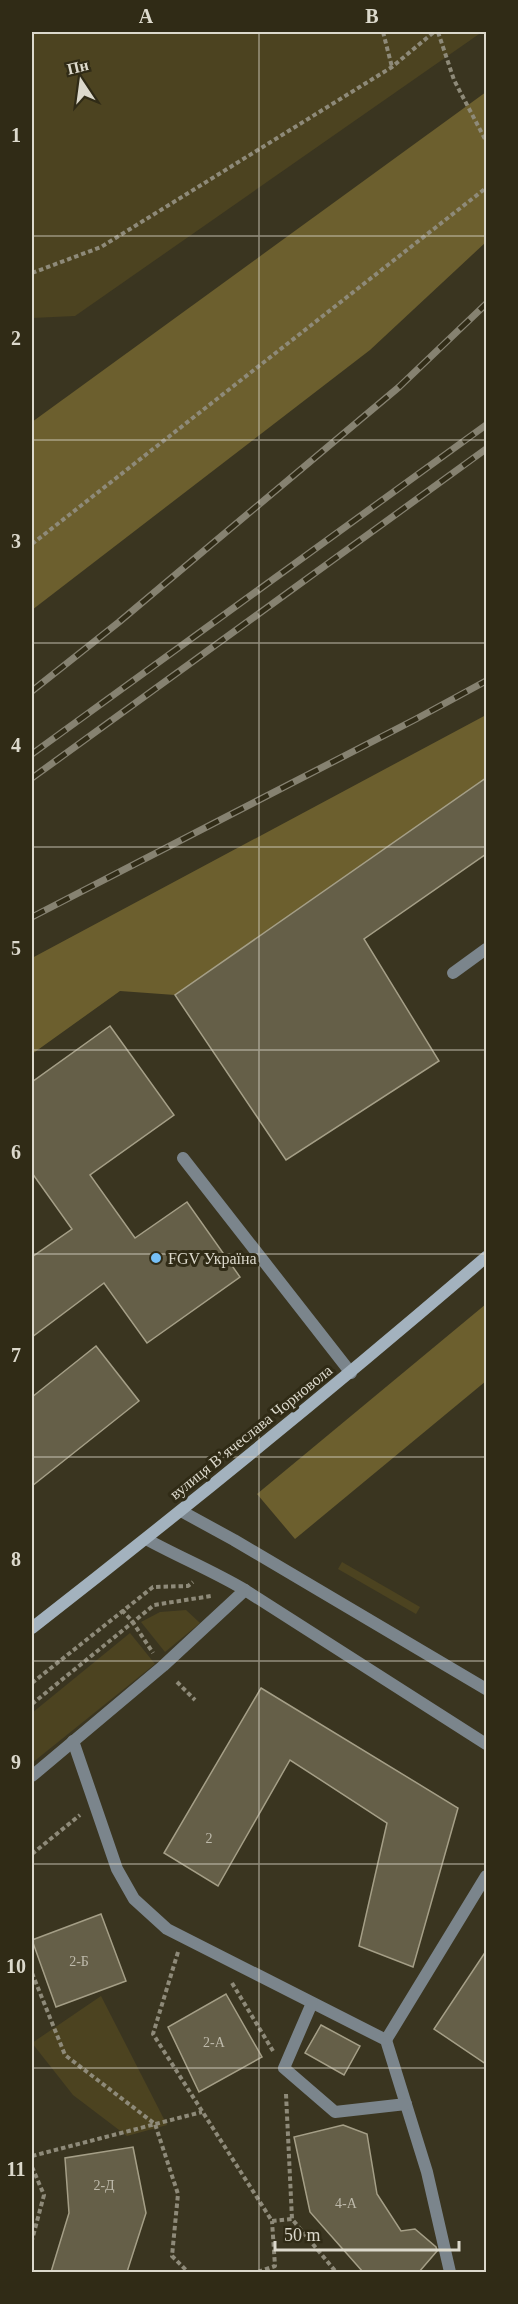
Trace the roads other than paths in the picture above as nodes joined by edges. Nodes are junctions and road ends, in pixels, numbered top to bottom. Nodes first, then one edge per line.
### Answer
1 (486, 949) edge
2 (453, 973) dead end
3 (183, 1158) dead end
4 (486, 1257) edge
5 (351, 1373) junction
6 (181, 1511) junction
7 (146, 1539) junction
8 (245, 1590) junction
9 (32, 1628) edge
10 (486, 1689) edge
11 (73, 1741) junction
12 (486, 1744) edge
13 (32, 1776) edge
14 (486, 1876) edge
15 (312, 2003) junction
16 (386, 2040) junction
17 (406, 2104) junction
18 (450, 2272) edge

1 - 2 lane
3 - 5 lane
4 - 5 main road, вулиця Вʼячеслава Чорновола
5 - 6 main road, вулиця Вʼячеслава Чорновола
6 - 7 main road, вулиця Вʼячеслава Чорновола
6 - 10 lane
7 - 8 lane
7 - 9 main road, вулиця Вʼячеслава Чорновола
8 - 11 lane
8 - 12 lane
11 - 13 lane
11 - 15 lane
14 - 16 lane
15 - 16 lane
15 - 17 lane
16 - 17 lane
17 - 18 lane

